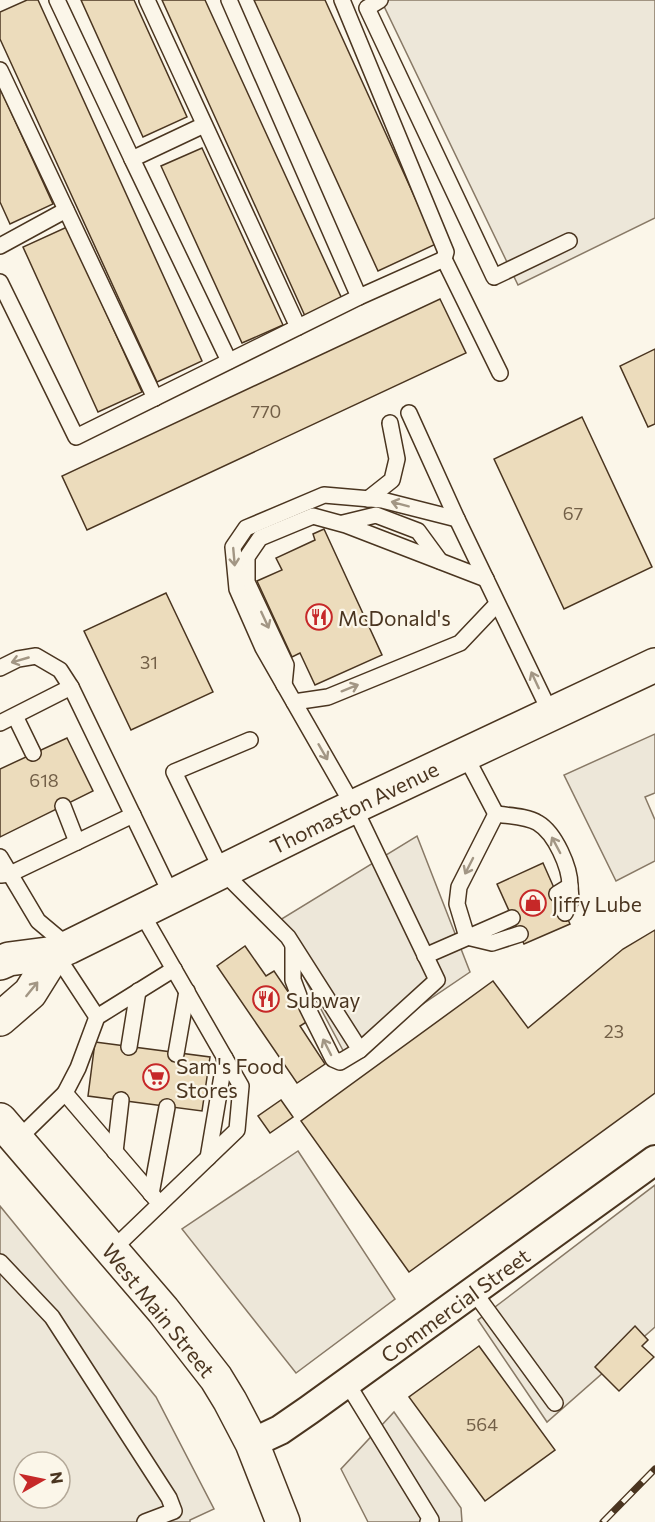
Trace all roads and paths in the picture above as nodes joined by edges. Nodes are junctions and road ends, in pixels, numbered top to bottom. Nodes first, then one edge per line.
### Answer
1 (57, 0) edge
2 (147, 0) edge
3 (229, 0) edge
4 (342, 0) edge
5 (380, 0) edge
6 (0, 70) edge
7 (204, 125) junction
8 (132, 159) junction
9 (66, 210) junction
10 (569, 241) dead end
11 (0, 246) edge
12 (444, 259) junction
13 (0, 282) edge
14 (359, 297) junction
15 (298, 327) junction
16 (229, 361) junction
17 (500, 373) dead end
18 (155, 398) junction
19 (409, 413) dead end
20 (390, 423) dead end
21 (368, 499) junction
22 (457, 519) junction
23 (486, 579) junction
24 (497, 604) junction
25 (655, 665) edge
26 (0, 668) edge
27 (284, 685) junction
28 (71, 687) junction
29 (294, 702) junction
30 (551, 714) junction
31 (15, 716) junction
32 (0, 723) edge
33 (250, 740) dead end
34 (33, 753) dead end
35 (465, 755) junction
36 (63, 806) dead end
37 (354, 807) junction
38 (496, 814) junction
39 (133, 815) junction
40 (77, 842) junction
41 (0, 857) edge
42 (222, 871) junction
43 (5, 875) edge
44 (172, 896) junction
45 (141, 912) junction
46 (565, 912) dead end
47 (512, 918) dead end
48 (520, 934) dead end
49 (467, 938) junction
50 (293, 946) junction
51 (62, 950) junction
52 (425, 956) junction
53 (0, 963) edge
54 (174, 969) junction
55 (138, 991) junction
56 (187, 991) junction
57 (97, 1017) junction
58 (0, 1019) edge
59 (129, 1047) dead end
60 (360, 1050) junction
61 (176, 1054) dead end
62 (225, 1058) junction
63 (65, 1093) junction
64 (121, 1100) dead end
65 (167, 1107) dead end
66 (8, 1130) edge
67 (115, 1152) junction
68 (208, 1158) junction
69 (655, 1160) edge
70 (155, 1199) junction
71 (112, 1250) junction
72 (0, 1262) edge
73 (474, 1292) junction
74 (347, 1383) junction
75 (555, 1403) dead end
76 (252, 1443) junction
77 (145, 1522) edge
78 (283, 1522) edge
79 (428, 1522) edge

1 - 8 lane
2 - 7 lane
3 - 14 lane
4 - 12 lane
5 - 10 lane
6 - 9 lane
7 - 8 lane
7 - 15 lane
8 - 16 lane
9 - 11 lane
9 - 18 lane
12 - 14 lane
12 - 17 lane
13 - 18 lane
14 - 15 lane
15 - 16 lane
16 - 18 lane
19 - 22 lane
20 - 21 lane
22 -> 21 lane
21 -> 27 lane
22 - 23 lane
23 - 24 lane
23 -> 27 lane
29 -> 24 lane
30 -> 24 lane
25 - 30 main road, Thomaston Avenue
28 -> 26 lane
27 - 29 lane
28 - 31 lane
28 - 39 lane
29 -> 37 lane
30 - 35 main road, Thomaston Avenue
31 - 32 lane
31 - 34 lane
33 - 42 lane
35 - 37 main road, Thomaston Avenue
35 - 38 lane
36 - 40 lane
37 - 42 main road, Thomaston Avenue
37 - 52 lane
46 -> 38 lane
38 -> 49 lane
39 - 40 lane
39 - 44 lane
40 - 43 lane
41 - 43 lane
42 - 44 main road, Thomaston Avenue
42 - 50 lane
43 - 51 lane
44 - 45 main road, Thomaston Avenue
45 - 51 main road, Thomaston Avenue
45 - 54 lane
47 - 49 lane
48 - 49 lane
49 - 52 lane
50 - 60 lane
60 -> 50 lane
51 - 53 main road, Thomaston Avenue
51 - 57 lane
58 -> 51 main road
52 - 60 lane
54 - 55 lane
54 - 56 lane
55 - 57 lane
55 - 59 lane
56 - 61 lane
56 - 62 lane
57 - 63 lane
62 - 68 lane
62 - 68 lane
63 - 66 lane
63 - 67 lane
64 - 67 lane
65 - 70 lane
66 - 71 main road, West Main Street
67 - 70 lane
68 - 70 lane
69 - 73 street, Commercial Street
70 - 71 lane
71 - 76 main road, West Main Street
72 - 77 lane
73 - 74 street, Commercial Street
73 - 75 lane
74 - 76 street, Commercial Street
74 - 79 lane
76 - 78 main road, West Main Street

